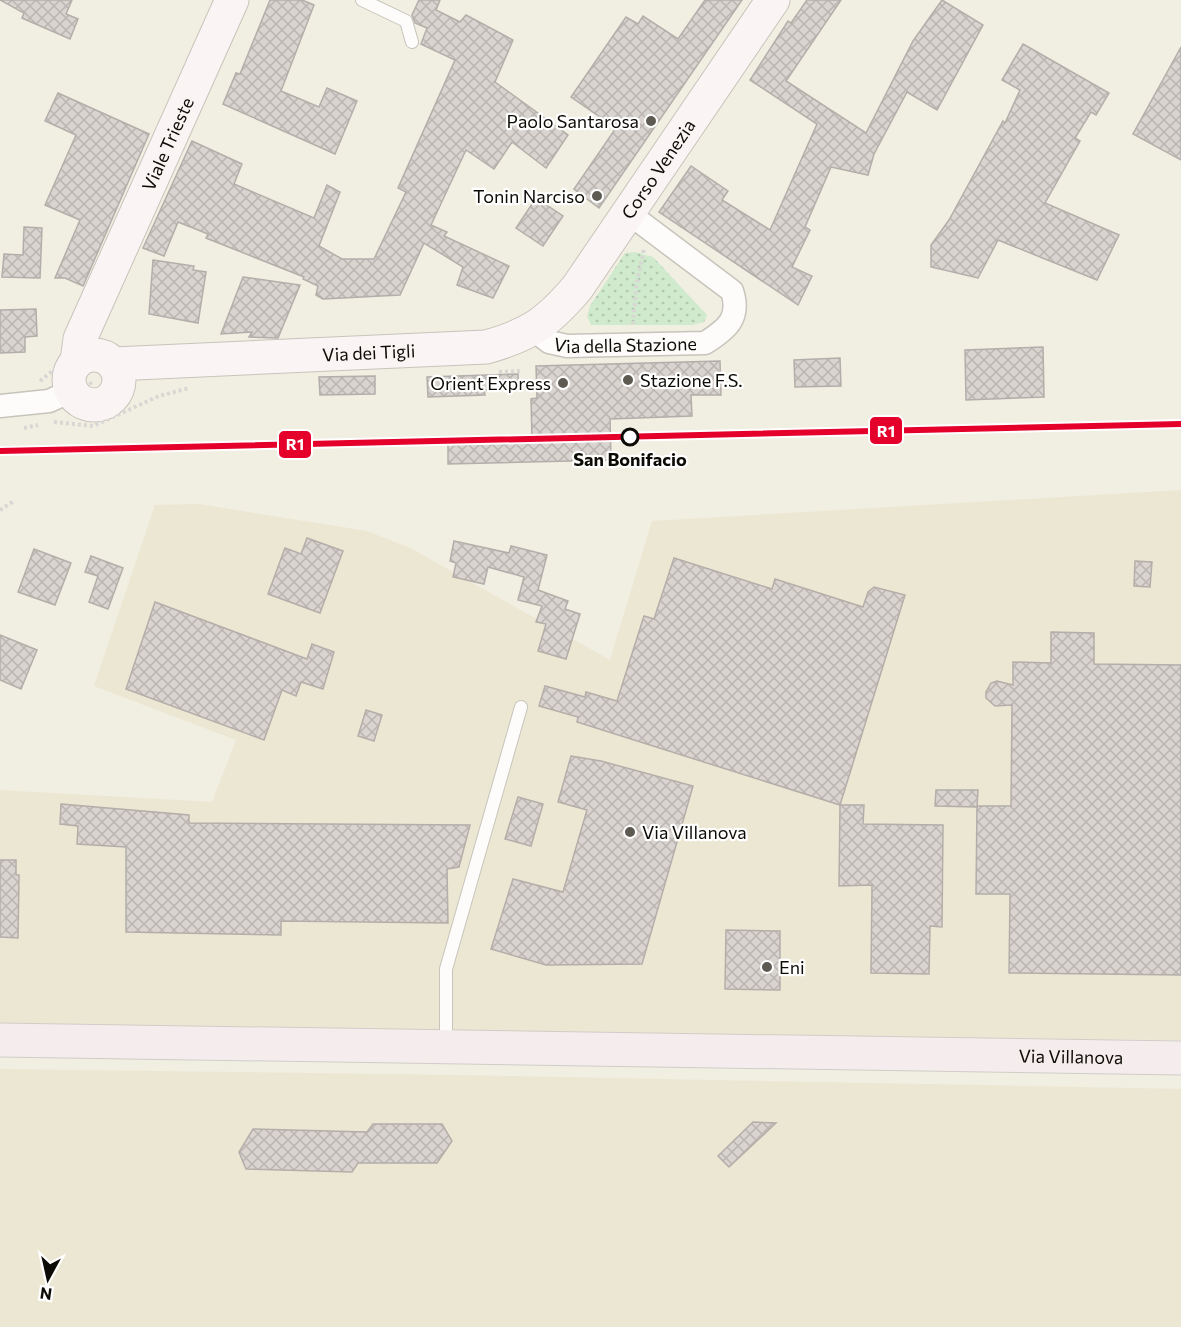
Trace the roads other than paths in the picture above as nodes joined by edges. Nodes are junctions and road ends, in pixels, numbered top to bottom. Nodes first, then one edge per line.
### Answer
1 (232, 0) edge
2 (362, 0) edge
3 (773, 0) edge
4 (412, 42) dead end
5 (627, 212) junction
6 (534, 330) junction
7 (97, 374) junction
8 (0, 406) edge
9 (521, 707) dead end
10 (0, 1040) edge
11 (446, 1046) junction
12 (1181, 1058) edge

1 - 7 street, Viale Trieste
2 - 4 lane
3 - 5 street, Corso Venezia
5 - 6 street, Corso Venezia
5 - 6 street, Via della Stazione
6 - 7 street, Via dei Tigli
7 - 8 street
9 - 11 lane
10 - 11 main road, Via Villanova
11 - 12 main road, Via Villanova

